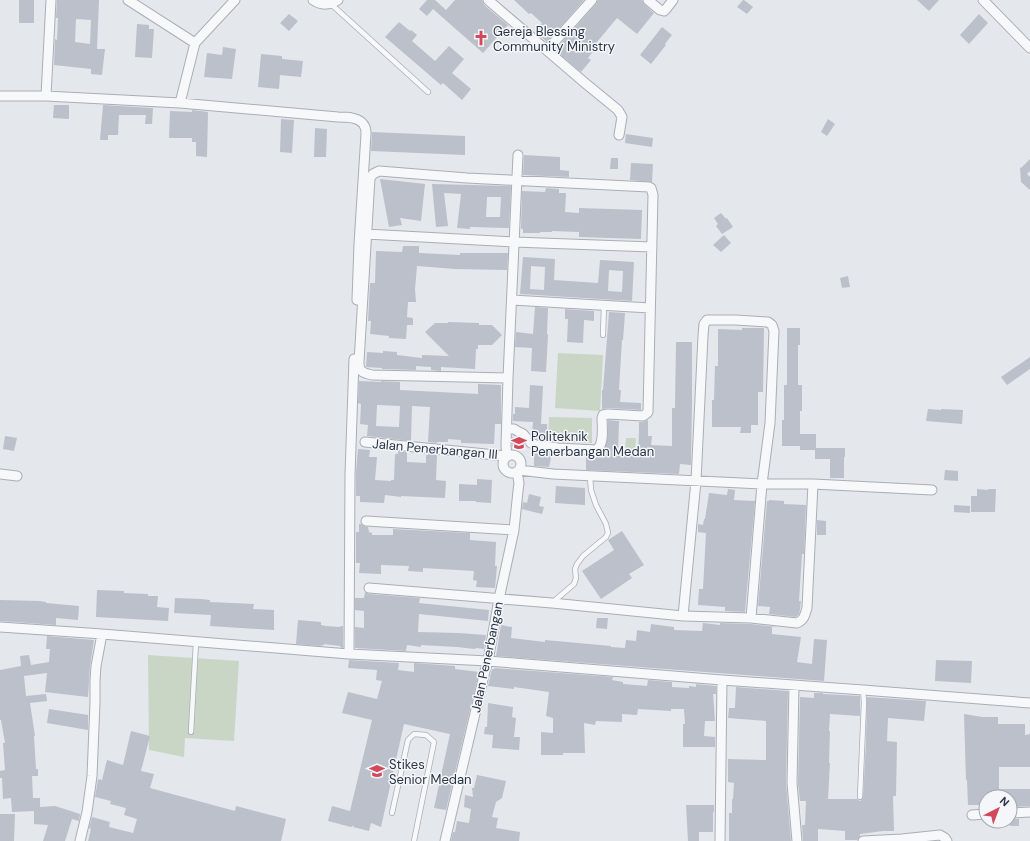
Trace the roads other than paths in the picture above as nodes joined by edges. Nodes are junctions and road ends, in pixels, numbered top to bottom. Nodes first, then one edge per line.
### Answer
1 (51, 0) edge
2 (128, 0) edge
3 (235, 0) edge
4 (313, 0) edge
5 (488, 0) edge
6 (592, 0) edge
7 (648, 0) edge
8 (673, 0) edge
9 (983, 0) edge
10 (335, 2) edge
11 (195, 43) junction
12 (1030, 48) edge
13 (547, 50) junction
14 (428, 92) dead end
15 (0, 96) edge
16 (46, 96) junction
17 (180, 103) junction
18 (619, 135) dead end
19 (518, 155) dead end
20 (516, 180) junction
21 (366, 234) junction
22 (514, 242) junction
23 (652, 247) junction
24 (512, 300) junction
25 (604, 305) junction
26 (650, 308) junction
27 (603, 335) dead end
28 (508, 378) junction
29 (507, 429) junction
30 (364, 442) dead end
31 (507, 455) junction
32 (518, 471) junction
33 (0, 474) edge
34 (17, 476) dead end
35 (590, 476) junction
36 (696, 480) junction
37 (762, 484) junction
38 (813, 484) junction
39 (932, 490) dead end
40 (366, 521) dead end
41 (514, 530) junction
42 (369, 588) dead end
43 (499, 599) junction
44 (552, 603) junction
45 (683, 616) junction
46 (751, 618) junction
47 (0, 627) edge
48 (102, 634) junction
49 (196, 642) junction
50 (349, 654) junction
51 (488, 661) junction
52 (722, 680) junction
53 (794, 686) junction
54 (863, 690) junction
55 (1030, 704) edge
56 (191, 732) dead end
57 (860, 797) dead end
58 (1030, 812) edge
59 (392, 813) dead end
60 (1018, 813) edge
61 (972, 815) dead end
62 (978, 815) edge
63 (902, 840) edge
64 (80, 841) edge
65 (415, 841) edge
66 (445, 841) edge
67 (720, 841) edge
68 (797, 841) edge
69 (863, 841) edge
70 (947, 841) edge

1 - 16 street
2 - 11 street
3 - 11 street
4 - 10 street
5 - 13 street
6 - 13 street
7 - 8 street
9 - 12 street
10 - 14 lane
11 - 17 street
13 - 18 street
15 - 16 street
16 - 17 street
17 - 50 street
19 - 20 street
20 - 21 street
20 - 22 street
20 - 23 street
21 - 22 street
21 - 28 street
22 - 23 street
22 - 24 street
23 - 26 street
24 - 25 street
24 - 28 street
25 - 26 street
25 - 27 lane
26 - 29 street
28 - 29 street
29 - 31 street
30 - 31 street, Jalan Penerbangan III
31 - 32 street
31 - 32 street
32 - 35 street
32 - 41 street, Jalan Penerbangan
33 - 34 street
35 - 36 street
35 - 44 lane
36 - 37 street
36 - 37 street
36 - 45 street
37 - 38 street
37 - 46 street
38 - 39 street
38 - 46 street
40 - 41 street
41 - 43 street, Jalan Penerbangan
42 - 43 street
43 - 44 street
43 - 51 street, Jalan Penerbangan
44 - 45 street
45 - 46 street
47 - 48 street
48 - 49 street
48 - 64 street
49 - 50 street
49 - 56 lane
50 - 51 street
51 - 52 street
51 - 66 street, Jalan Penerbangan
52 - 53 street
52 - 67 street
53 - 54 street
53 - 68 street
54 - 55 street
54 - 57 lane
58 - 60 street
59 - 65 lane
61 - 62 street
63 - 69 street
63 - 70 street

